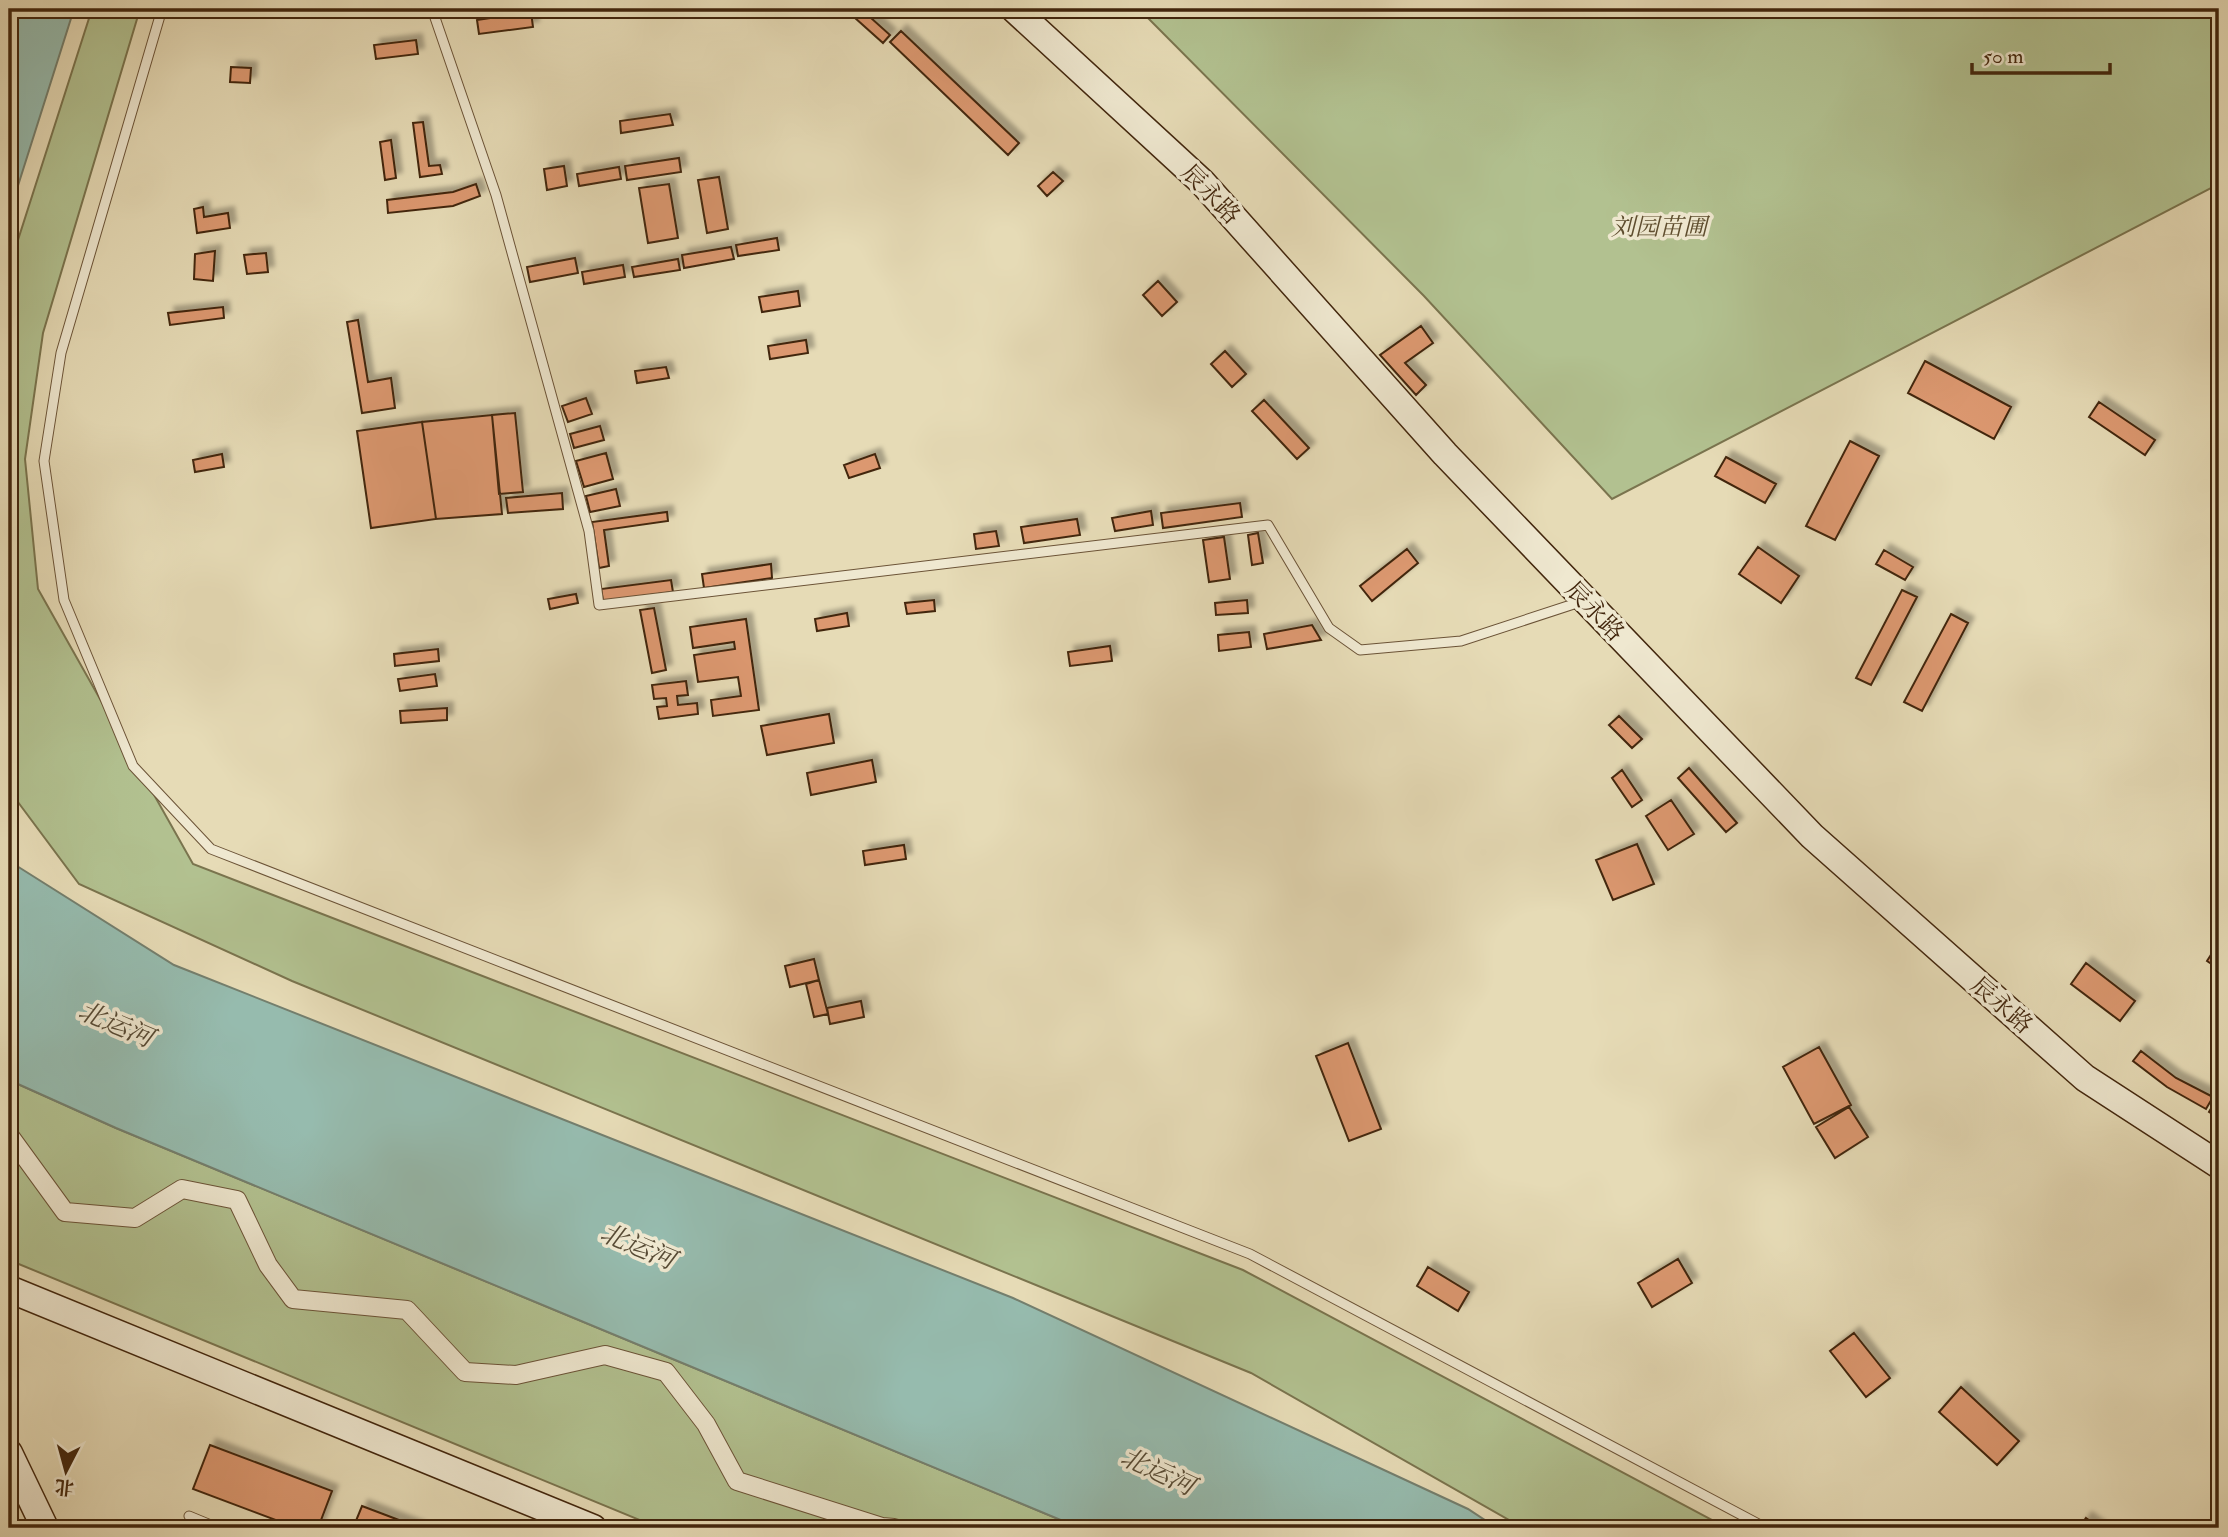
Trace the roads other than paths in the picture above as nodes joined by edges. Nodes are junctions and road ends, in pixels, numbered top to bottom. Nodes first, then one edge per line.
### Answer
1 (162, 9) edge
2 (432, 9) edge
3 (1014, 9) edge
4 (1585, 600) junction
5 (9, 1135) edge
6 (2219, 1166) edge
7 (9, 1289) edge
8 (9, 1453) edge
9 (9, 1484) edge
10 (189, 1516) dead end
11 (30, 1528) edge
12 (45, 1528) edge
13 (218, 1528) edge
14 (593, 1528) edge
15 (894, 1528) edge
16 (1766, 1528) edge

1 - 16 lane
2 - 4 lane
3 - 4 main road, 辰永路
4 - 6 main road, 辰永路
5 - 15 street
7 - 14 main road
8 - 12 main road
9 - 11 main road
10 - 13 lane

